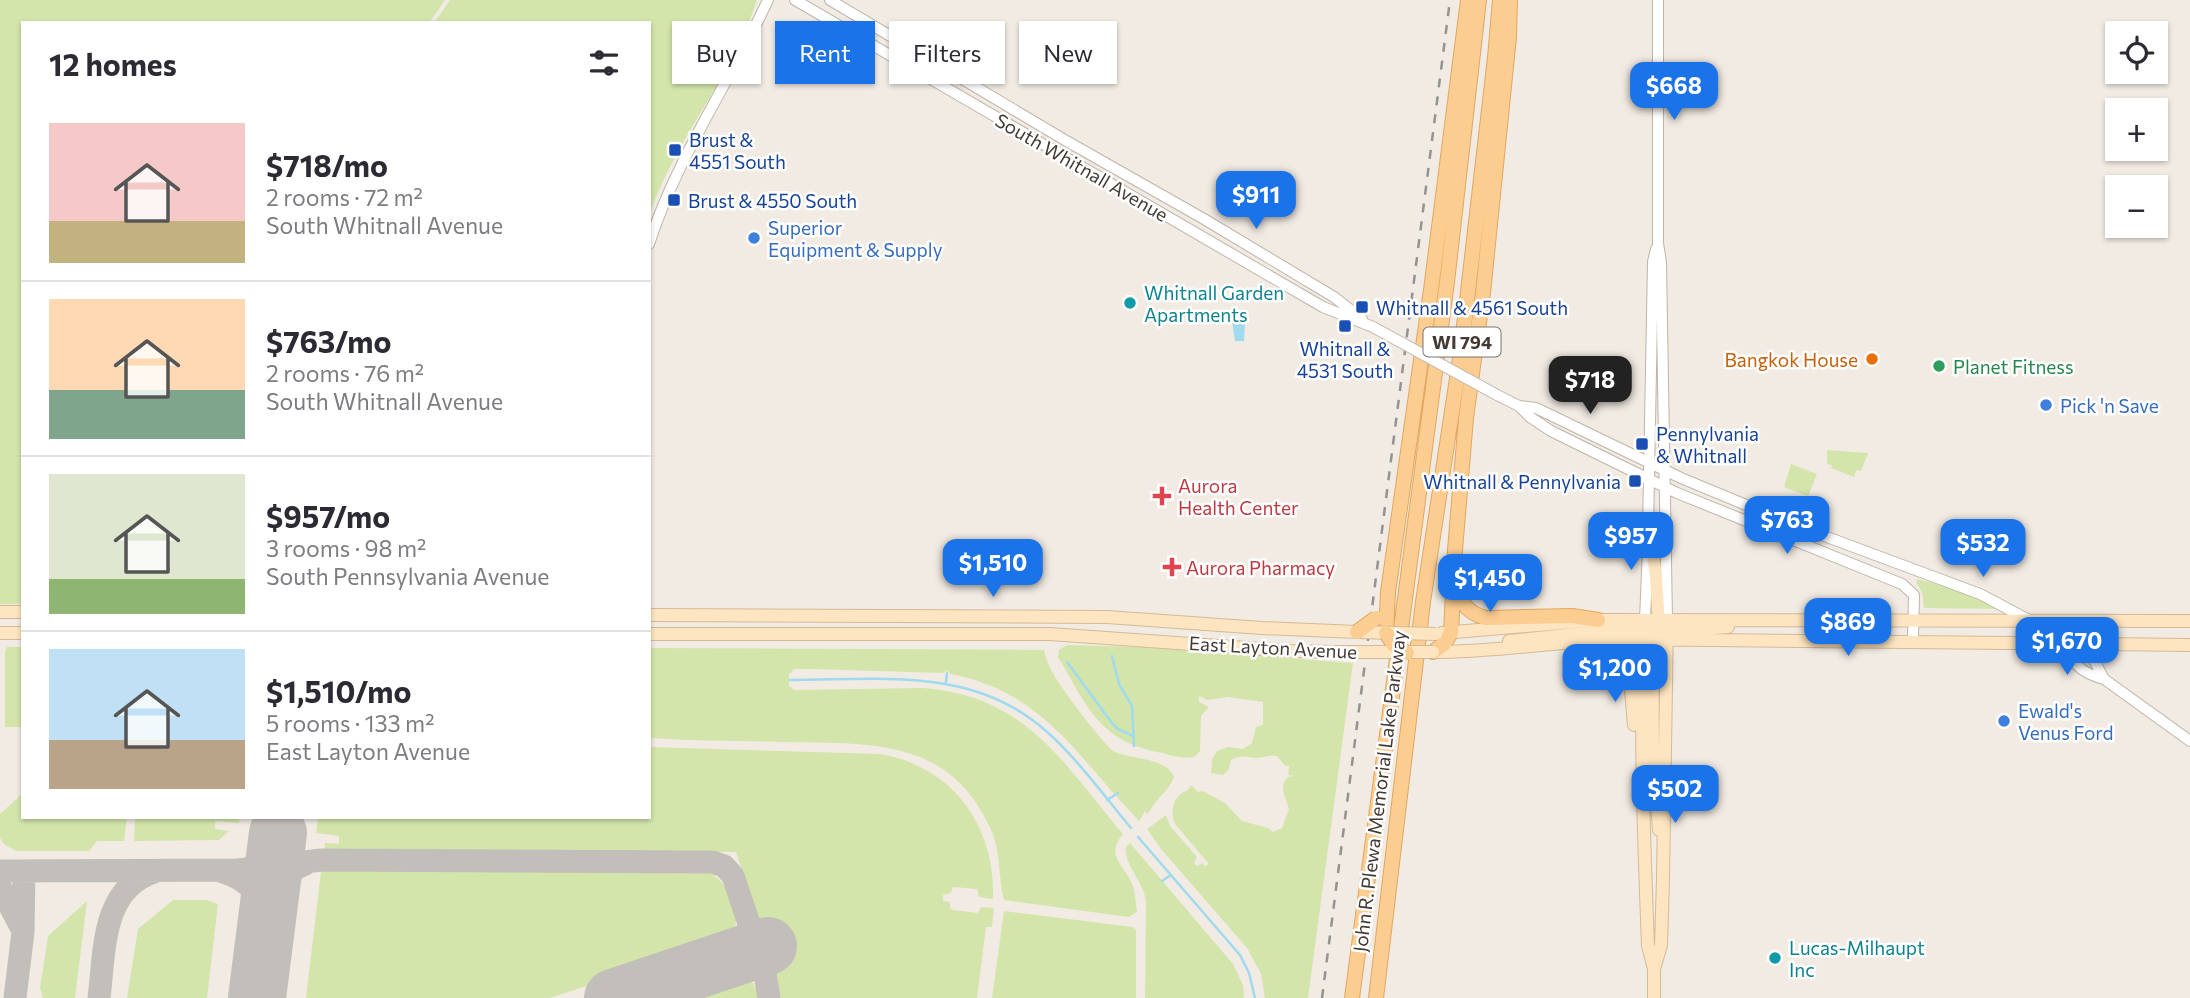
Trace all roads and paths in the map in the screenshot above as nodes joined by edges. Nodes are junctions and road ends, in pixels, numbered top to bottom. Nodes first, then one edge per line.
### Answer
1 (768, 0) edge
2 (795, 0) edge
3 (830, 0) edge
4 (1468, 0) edge
5 (1479, 0) edge
6 (1500, 0) edge
7 (1510, 0) edge
8 (1658, 0) edge
9 (984, 91) junction
10 (976, 106) junction
11 (651, 239) edge
12 (1657, 243) junction
13 (1373, 327) junction
14 (1520, 407) junction
15 (1650, 463) junction
16 (1665, 470) junction
17 (1650, 480) junction
18 (1665, 487) junction
19 (1648, 525) joint
20 (1453, 578) junction
21 (0, 612) edge
22 (21, 612) edge
23 (651, 615) edge
24 (1598, 620) junction
25 (1915, 620) junction
26 (2029, 620) junction
27 (2075, 621) junction
28 (2090, 621) junction
29 (2190, 621) edge
30 (1383, 624) junction
31 (1656, 629) junction
32 (1357, 632) joint
33 (0, 633) edge
34 (21, 633) edge
35 (1451, 633) junction
36 (651, 634) edge
37 (1589, 640) junction
38 (1913, 642) junction
39 (2071, 644) junction
40 (2090, 644) junction
41 (2190, 645) edge
42 (1438, 652) junction
43 (1407, 653) junction
44 (2104, 679) junction
45 (2190, 741) edge
46 (1641, 767) junction
47 (1654, 969) junction
48 (1352, 998) edge
49 (1376, 998) edge
50 (1654, 998) edge

1 - 11 street
2 - 10 street, South Whitnall Avenue
3 - 9 street, South Whitnall Avenue
4 - 30 main road
5 - 48 main road, John R. Plewa Memorial Lake Parkway / WI 794
6 - 49 main road, John R. Plewa Memorial Lake Parkway / WI 794
7 - 20 main road
8 - 12 street
9 - 10 street
9 - 13 street, South Whitnall Avenue
10 - 13 street, South Whitnall Avenue
12 - 15 street
12 - 16 street
13 - 14 street, South Whitnall Avenue, bridge
14 - 15 street, South Whitnall Avenue
14 - 17 street, South Whitnall Avenue
15 - 16 street, South Whitnall Avenue
15 - 17 street
16 - 18 street
16 - 26 street, South Whitnall Avenue
17 - 18 street, South Whitnall Avenue
17 - 19 street
18 - 25 street, South Whitnall Avenue
18 - 31 street
19 - 31 main road
20 - 24 main road
20 - 35 main road
21 - 22 main road
23 - 32 main road, East Layton Avenue
24 - 31 main road, East Layton Avenue
24 - 35 main road, East Layton Avenue
25 - 26 main road, East Layton Avenue
25 - 31 main road, East Layton Avenue
25 - 38 street, South Whitnall Avenue
26 - 27 main road, East Layton Avenue
27 - 28 main road, East Layton Avenue
27 - 39 street
28 - 29 main road, East Layton Avenue
28 - 40 street
30 - 32 main road, bridge
30 - 35 main road, East Layton Avenue, bridge
30 - 43 main road, bridge
31 - 37 main road, East Layton Avenue
31 - 38 main road, East Layton Avenue
31 - 42 main road
31 - 46 main road
31 - 47 main road
33 - 34 main road
35 - 42 main road
36 - 43 main road, East Layton Avenue, bridge
37 - 42 main road, East Layton Avenue
37 - 46 main road
38 - 39 main road, East Layton Avenue
39 - 40 main road, East Layton Avenue
39 - 44 street
40 - 41 main road, East Layton Avenue
40 - 44 street
42 - 43 main road, East Layton Avenue, bridge
44 - 45 street
46 - 47 main road
47 - 50 main road

